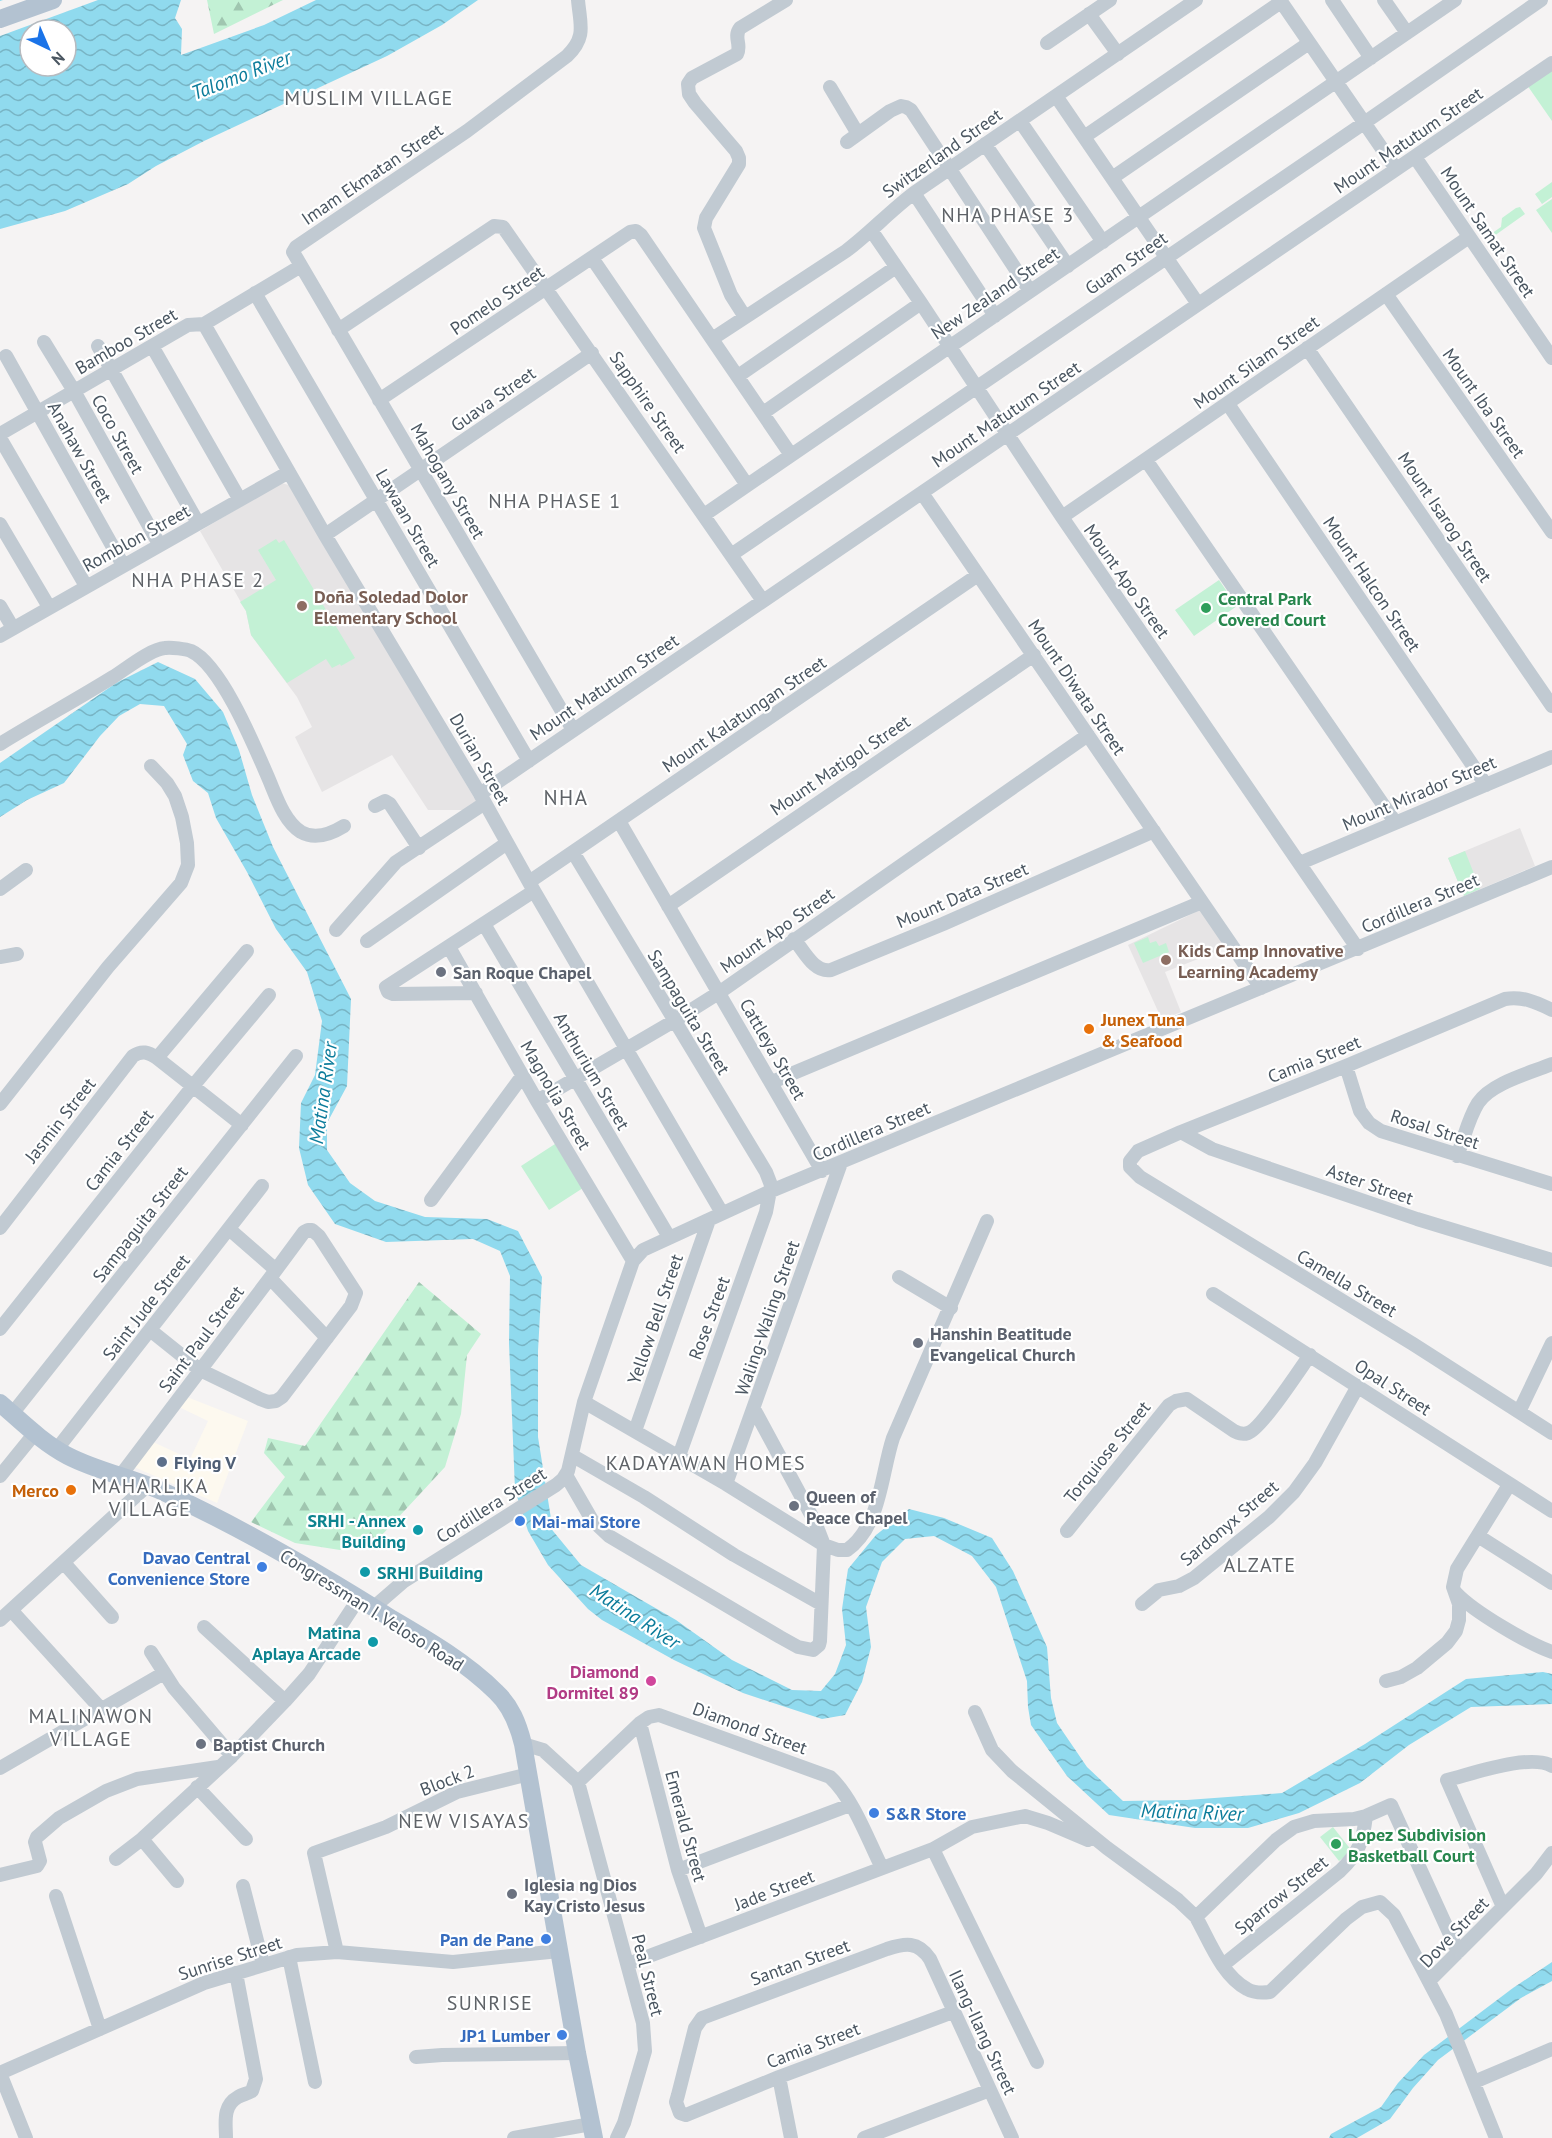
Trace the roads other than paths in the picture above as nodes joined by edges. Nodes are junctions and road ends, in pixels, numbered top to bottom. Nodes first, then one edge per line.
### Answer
1 (53, 0) edge
2 (578, 0) edge
3 (786, 0) edge
4 (1110, 0) edge
5 (1196, 0) edge
6 (1332, 0) edge
7 (1384, 0) edge
8 (1455, 0) edge
9 (1541, 0) edge
10 (1281, 1) edge
11 (1439, 4) edge
12 (1089, 14) junction
13 (0, 19) edge
14 (1407, 33) junction
15 (1047, 43) dead end
16 (1309, 43) junction
17 (1118, 54) junction
18 (1371, 58) junction
19 (1552, 63) edge
20 (1336, 82) junction
21 (830, 87) dead end
22 (1056, 96) junction
23 (1020, 121) junction
24 (1364, 123) junction
25 (1084, 137) junction
26 (985, 144) junction
27 (1415, 157) junction
28 (949, 169) junction
29 (1396, 169) junction
30 (1112, 178) junction
31 (914, 193) junction
32 (1139, 217) junction
33 (871, 230) junction
34 (1469, 237) junction
35 (1102, 242) junction
36 (293, 250) joint
37 (1167, 257) junction
38 (592, 258) junction
39 (301, 266) junction
40 (1068, 266) junction
41 (897, 267) junction
42 (547, 288) junction
43 (1030, 291) junction
44 (255, 293) junction
45 (1386, 294) junction
46 (921, 303) junction
47 (1198, 304) junction
48 (745, 316) junction
49 (995, 316) junction
50 (204, 324) junction
51 (338, 330) junction
52 (712, 339) junction
53 (44, 342) dead end
54 (98, 346) dead end
55 (153, 346) junction
56 (950, 346) junction
57 (1307, 348) junction
58 (592, 353) junction
59 (6, 356) dead end
60 (1552, 358) edge
61 (111, 370) junction
62 (738, 376) junction
63 (978, 388) junction
64 (74, 391) junction
65 (379, 400) junction
66 (1228, 404) junction
67 (37, 413) junction
68 (763, 413) junction
69 (1007, 435) junction
70 (0, 436) edge
71 (791, 455) junction
72 (1146, 460) junction
73 (421, 471) junction
74 (289, 472) junction
75 (747, 485) junction
76 (922, 493) junction
77 (240, 500) junction
78 (377, 500) junction
79 (704, 515) junction
80 (1062, 517) junction
81 (198, 523) junction
82 (0, 524) edge
83 (1552, 532) edge
84 (325, 535) junction
85 (159, 544) junction
86 (731, 555) junction
87 (123, 565) junction
88 (978, 575) junction
89 (86, 586) junction
90 (763, 602) junction
91 (0, 606) edge
92 (49, 607) junction
93 (13, 628) junction
94 (0, 636) edge
95 (1034, 655) junction
96 (1552, 706) edge
97 (573, 730) junction
98 (1088, 735) junction
99 (0, 744) edge
100 (1552, 757) edge
101 (529, 761) junction
102 (151, 765) dead end
103 (1486, 785) junction
104 (483, 799) junction
105 (375, 806) dead end
106 (619, 821) junction
107 (1395, 822) junction
108 (344, 826) dead end
109 (1154, 831) junction
110 (507, 843) junction
111 (419, 848) junction
112 (573, 852) junction
113 (1299, 863) junction
114 (1552, 867) edge
115 (26, 870) dead end
116 (531, 886) junction
117 (0, 889) edge
118 (1202, 902) junction
119 (668, 906) junction
120 (484, 924) junction
121 (336, 930) dead end
122 (794, 939) junction
123 (367, 941) dead end
124 (449, 947) junction
125 (1358, 949) junction
126 (247, 951) dead end
127 (17, 954) dead end
128 (0, 957) edge
129 (1261, 988) junction
130 (720, 992) junction
131 (476, 993) junction
132 (269, 995) dead end
133 (1552, 1010) edge
134 (674, 1021) junction
135 (626, 1049) junction
136 (296, 1056) dead end
137 (157, 1058) junction
138 (1552, 1065) edge
139 (1346, 1066) junction
140 (523, 1076) junction
141 (576, 1078) junction
142 (772, 1082) junction
143 (193, 1086) junction
144 (537, 1101) junction
145 (0, 1104) edge
146 (242, 1125) junction
147 (1181, 1132) junction
148 (1457, 1156) junction
149 (1130, 1161) joint
150 (841, 1163) junction
151 (822, 1172) junction
152 (1552, 1184) edge
153 (262, 1186) dead end
154 (771, 1191) junction
155 (431, 1200) dead end
156 (723, 1213) junction
157 (709, 1220) junction
158 (987, 1221) dead end
159 (0, 1228) edge
160 (229, 1229) junction
161 (669, 1237) junction
162 (1552, 1260) edge
163 (633, 1261) junction
164 (273, 1274) junction
165 (899, 1277) dead end
166 (1213, 1294) dead end
167 (951, 1308) junction
168 (0, 1329) edge
169 (150, 1330) junction
170 (327, 1338) junction
171 (1552, 1344) edge
172 (1310, 1355) junction
173 (200, 1370) junction
174 (1358, 1386) junction
175 (584, 1402) junction
176 (6, 1408) edge
177 (754, 1409) junction
178 (1519, 1412) junction
179 (635, 1431) junction
180 (35, 1433) junction
181 (1552, 1433) edge
182 (57, 1449) junction
183 (573, 1456) junction
184 (679, 1456) junction
185 (121, 1475) junction
186 (0, 1476) edge
187 (561, 1480) junction
188 (726, 1484) junction
189 (148, 1485) junction
190 (1509, 1485) junction
191 (1552, 1511) edge
192 (1067, 1531) dead end
193 (1478, 1536) junction
194 (824, 1545) junction
195 (64, 1563) junction
196 (1552, 1583) edge
197 (1456, 1593) junction
198 (367, 1602) junction
199 (821, 1604) junction
200 (1142, 1604) dead end
201 (11, 1610) junction
202 (112, 1617) dead end
203 (0, 1620) edge
204 (204, 1627) dead end
205 (1552, 1652) edge
206 (151, 1653) dead end
207 (164, 1673) junction
208 (1386, 1681) dead end
209 (285, 1701) junction
210 (101, 1709) junction
211 (975, 1712) dead end
212 (639, 1723) junction
213 (523, 1744) junction
214 (232, 1756) junction
215 (1552, 1766) edge
216 (218, 1767) junction
217 (0, 1768) edge
218 (529, 1774) junction
219 (578, 1782) junction
220 (197, 1787) junction
221 (850, 1805) junction
222 (1366, 1816) junction
223 (142, 1839) junction
224 (246, 1839) dead end
225 (1107, 1848) junction
226 (933, 1849) junction
227 (1552, 1853) edge
228 (116, 1859) dead end
229 (882, 1868) junction
230 (678, 1870) junction
231 (0, 1875) edge
232 (177, 1881) dead end
233 (243, 1886) dead end
234 (56, 1896) dead end
235 (1503, 1907) junction
236 (1195, 1916) junction
237 (700, 1937) junction
238 (915, 1945) joint
239 (559, 1951) junction
240 (337, 1952) junction
241 (1458, 1952) junction
242 (290, 1957) junction
243 (263, 1964) junction
244 (628, 1964) junction
245 (1222, 1965) junction
246 (236, 1973) junction
247 (1429, 1982) junction
248 (953, 2012) junction
249 (100, 2029) junction
250 (1552, 2049) edge
251 (577, 2053) junction
252 (416, 2057) dead end
253 (1037, 2062) dead end
254 (0, 2073) edge
255 (779, 2077) junction
256 (315, 2082) dead end
257 (1474, 2082) junction
258 (990, 2090) junction
259 (686, 2115) joint
260 (593, 2131) edge
261 (26, 2138) edge
262 (226, 2138) edge
263 (514, 2138) edge
264 (617, 2138) edge
265 (791, 2138) edge
266 (864, 2138) edge
267 (1012, 2138) edge
268 (1496, 2138) edge

1 - 13 main road
2 - 36 street, Imam Ekmatan Street
3 - 48 street
4 - 12 street
5 - 17 street, Switzerland Street
6 - 18 street
7 - 14 street
8 - 11 street, New Zealand Street
9 - 24 street, Guam Street
10 - 16 street
10 - 25 street
11 - 14 street, New Zealand Street
12 - 15 street
12 - 17 street
14 - 18 street, New Zealand Street
16 - 20 street
16 - 30 street
17 - 22 street, Switzerland Street
18 - 20 street, New Zealand Street
19 - 27 street, Mount Matutum Street
20 - 24 street
20 - 32 street, New Zealand Street
21 - 28 street
22 - 23 street, Switzerland Street
22 - 25 street
23 - 26 street, Switzerland Street
23 - 35 street
24 - 29 street
24 - 37 street, Guam Street
25 - 30 street
26 - 28 street, Switzerland Street
26 - 40 street
27 - 29 street, Mount Matutum Street
27 - 34 street, Mount Samat Street
28 - 31 street, Switzerland Street
28 - 43 street
29 - 47 street, Mount Matutum Street
30 - 32 street
31 - 33 street, Switzerland Street
31 - 49 street
32 - 35 street, New Zealand Street
32 - 37 street
33 - 41 street, Mount Apo Street
33 - 48 street, Switzerland Street
34 - 45 street, Mount Silam Street
34 - 60 street, Mount Samat Street
35 - 40 street, New Zealand Street
36 - 39 street, Mahogany Street
37 - 47 street
37 - 63 street, Guam Street
38 - 42 street, Pomelo Street
38 - 52 street, Pomelo Street
38 - 75 street
39 - 44 street, Bamboo Street
39 - 51 street, Mahogany Street
40 - 43 street, New Zealand Street
41 - 46 street, Mount Apo Street
41 - 62 street
42 - 51 street, Sapphire Street
42 - 58 street, Sapphire Street
42 - 65 street, Pomelo Street
43 - 49 street, New Zealand Street
44 - 50 street, Bamboo Street
44 - 78 street, Lawaan Street
45 - 57 street, Mount Silam Street
45 - 83 street, Mount Iba Street
46 - 56 street, Mount Apo Street
46 - 68 street
47 - 69 street, Mount Matutum Street
48 - 52 street, Switzerland Street
49 - 56 street, New Zealand Street
50 - 55 street, Bamboo Street
50 - 74 street, Durian Street
51 - 65 street, Mahogany Street
52 - 62 street
53 - 64 street, Coco Street
54 - 61 street
55 - 61 street, Bamboo Street
55 - 77 street
56 - 63 street, Mount Apo Street
56 - 71 street, New Zealand Street
57 - 66 street, Mount Silam Street
57 - 96 street, Mount Isarog Street
58 - 73 street, Guava Street
58 - 79 street, Sapphire Street
59 - 67 street, Anahaw Street
61 - 64 street, Bamboo Street
61 - 81 street
62 - 68 street
63 - 69 street, Mount Apo Street
63 - 86 street, Guam Street
64 - 67 street, Bamboo Street
64 - 85 street, Coco Street
65 - 73 street, Mahogany Street
66 - 72 street, Mount Silam Street
66 - 103 street, Mount Halcon Street
67 - 70 street, Bamboo Street
67 - 87 street, Anahaw Street
68 - 71 street
69 - 76 street, Mount Matutum Street
69 - 80 street, Mount Apo Street
70 - 89 street
71 - 75 street, New Zealand Street
72 - 80 street, Mount Silam Street
72 - 107 street
73 - 78 street, Guava Street
73 - 97 street, Mahogany Street
74 - 77 street, Romblon Street
74 - 84 street, Durian Street
75 - 79 street, New Zealand Street
76 - 88 street, Mount Diwata Street
76 - 90 street, Mount Matutum Street
77 - 81 street, Romblon Street
78 - 84 street, Guava Street
78 - 101 street, Lawaan Street
79 - 86 street, Sapphire Street
80 - 113 street, Mount Apo Street
81 - 85 street, Romblon Street
82 - 92 street
84 - 104 street, Durian Street
85 - 87 street, Romblon Street
86 - 90 street, Sapphire Street
87 - 89 street, Romblon Street
88 - 95 street, Mount Diwata Street
88 - 106 street, Mount Kalatungan Street
89 - 92 street, Romblon Street
90 - 97 street, Mount Matutum Street
91 - 93 street
92 - 93 street, Romblon Street
93 - 94 street, Romblon Street
95 - 98 street, Mount Diwata Street
95 - 119 street, Mount Matigol Street
97 - 101 street, Mount Matutum Street
98 - 109 street, Mount Diwata Street
98 - 122 street, Mount Apo Street
99 - 108 street
100 - 103 street, Mount Mirador Street
101 - 104 street, Mount Matutum Street
102 - 145 street
103 - 107 street, Mount Mirador Street
104 - 110 street, Durian Street
104 - 111 street, Mount Matutum Street
105 - 111 street
106 - 112 street, Mount Kalatungan Street
106 - 119 street, Cattleya Street
107 - 113 street, Mount Mirador Street
109 - 118 street, Mount Diwata Street
109 - 122 street, Mount Data Street
110 - 116 street, Durian Street
110 - 123 street
111 - 121 street, Mount Matutum Street
112 - 116 street, Mount Kalatungan Street
112 - 134 street, Sampaguita Street
113 - 125 street, Mount Apo Street
114 - 125 street, Cordillera Street
115 - 117 street
116 - 120 street, Mount Kalatungan Street
116 - 135 street, Durian Street
118 - 129 street, Mount Diwata Street
118 - 142 street
119 - 130 street, Cattleya Street
120 - 124 street, Mount Kalatungan Street
120 - 141 street, Anthurium Street
122 - 130 street, Mount Apo Street
124 - 131 street, Magnolia Street
124 - 131 street, Mount Kalatungan Street
125 - 129 street, Cordillera Street
126 - 137 street
127 - 128 street
129 - 150 street, Cordillera Street
130 - 134 street, Mount Apo Street
130 - 142 street, Cattleya Street
131 - 140 street, Magnolia Street
132 - 143 street, Camia Street
133 - 139 street, Camia Street
134 - 135 street, Mount Apo Street
134 - 154 street, Sampaguita Street
135 - 141 street, Mount Apo Street
135 - 156 street, Durian Street
136 - 146 street, Sampaguita Street
137 - 143 street
137 - 159 street, Jasmin Street
138 - 148 street
139 - 147 street, Camia Street
139 - 148 street, Rosal Street
140 - 144 street, Magnolia Street
140 - 155 street
141 - 144 street, Mount Apo Street
141 - 161 street, Anthurium Street
142 - 151 street, Cattleya Street
143 - 146 street
143 - 168 street, Camia Street
144 - 163 street, Magnolia Street
146 - 176 street, Sampaguita Street
147 - 149 street, Camia Street
147 - 162 street, Aster Street
148 - 152 street, Rosal Street
149 - 178 street, Camella Street
150 - 151 street, Cordillera Street
150 - 177 street, Waling-Waling Street
151 - 154 street, Cordillera Street
153 - 160 street, Saint Jude Street
154 - 156 street, Cordillera Street
154 - 184 street, Rose Street
156 - 157 street, Cordillera Street
157 - 161 street, Cordillera Street
157 - 179 street, Yellow Bell Street
158 - 167 street
160 - 164 street
160 - 169 street, Saint Jude Street
161 - 163 street, Cordillera Street
163 - 175 street, Cordillera Street
164 - 170 street
164 - 170 street, Saint Paul Street
164 - 173 street, Saint Paul Street
165 - 167 street
166 - 172 street, Opal Street
167 - 194 street
169 - 173 street
169 - 182 street, Saint Jude Street
170 - 173 street
171 - 178 street
172 - 174 street, Opal Street
172 - 192 street, Torquiose Street
173 - 185 street, Saint Paul Street
174 - 190 street, Opal Street
174 - 200 street, Sardonyx Street
175 - 179 street
175 - 183 street, Cordillera Street
176 - 180 main road, Congressman I. Veloso Road
177 - 188 street, Waling-Waling Street
177 - 194 street
178 - 181 street, Camella Street
179 - 184 street
180 - 182 main road, Congressman I. Veloso Road
180 - 186 street
182 - 185 main road, Congressman I. Veloso Road
183 - 187 street, Cordillera Street
183 - 199 street
184 - 188 street
185 - 189 main road, Congressman I. Veloso Road
187 - 198 street, Cordillera Street
187 - 199 street
188 - 194 street
189 - 195 street
189 - 198 main road, Congressman I. Veloso Road
190 - 191 street, Opal Street
190 - 193 street
193 - 196 street
193 - 197 street
194 - 199 street
195 - 201 street
195 - 202 street
197 - 205 street
197 - 208 street
198 - 209 street, Cordillera Street
198 - 213 main road, Congressman I. Veloso Road
201 - 203 street
201 - 210 street
204 - 209 street
206 - 207 street
207 - 210 street
207 - 214 street
209 - 214 street, Cordillera Street
210 - 217 street
211 - 225 street
212 - 219 street
212 - 221 street, Diamond Street
212 - 230 street, Emerald Street
213 - 218 main road, Congressman I. Veloso Road
213 - 219 street
214 - 216 street, Cordillera Street
215 - 235 street
216 - 220 street, Cordillera Street
216 - 231 street
218 - 239 main road, Congressman I. Veloso Road
218 - 240 street, Block 2
219 - 244 street, Peal Street
220 - 223 street, Cordillera Street
220 - 224 street
221 - 229 street, Diamond Street
221 - 230 street
222 - 236 street
222 - 241 street
222 - 245 street, Sparrow Street
223 - 228 street, Cordillera Street
223 - 232 street
225 - 226 street, Jade Street
225 - 236 street
226 - 229 street, Jade Street
226 - 253 street
227 - 235 street, Dove Street
229 - 237 street, Jade Street
230 - 237 street, Emerald Street
233 - 243 street
234 - 249 street
235 - 241 street, Dove Street
236 - 245 street
237 - 244 street, Jade Street
238 - 248 street, Ilang-Ilang Street
238 - 259 street, Santan Street
239 - 240 street, Sunrise Street
239 - 251 main road, Congressman I. Veloso Road
240 - 242 street, Sunrise Street
241 - 247 street, Dove Street
242 - 243 street, Sunrise Street
242 - 256 street
243 - 246 street, Sunrise Street
244 - 264 street, Peal Street
245 - 247 street
246 - 249 street, Sunrise Street
246 - 262 street
247 - 257 street, Dove Street
248 - 255 street, Camia Street
248 - 258 street, Ilang-Ilang Street
249 - 254 street, Sunrise Street
250 - 257 street
251 - 252 street
251 - 260 main road, Congressman I. Veloso Road
254 - 261 street
255 - 259 street, Camia Street
255 - 265 street
257 - 268 street, Dove Street
258 - 266 street
258 - 267 street, Ilang-Ilang Street
260 - 263 street

